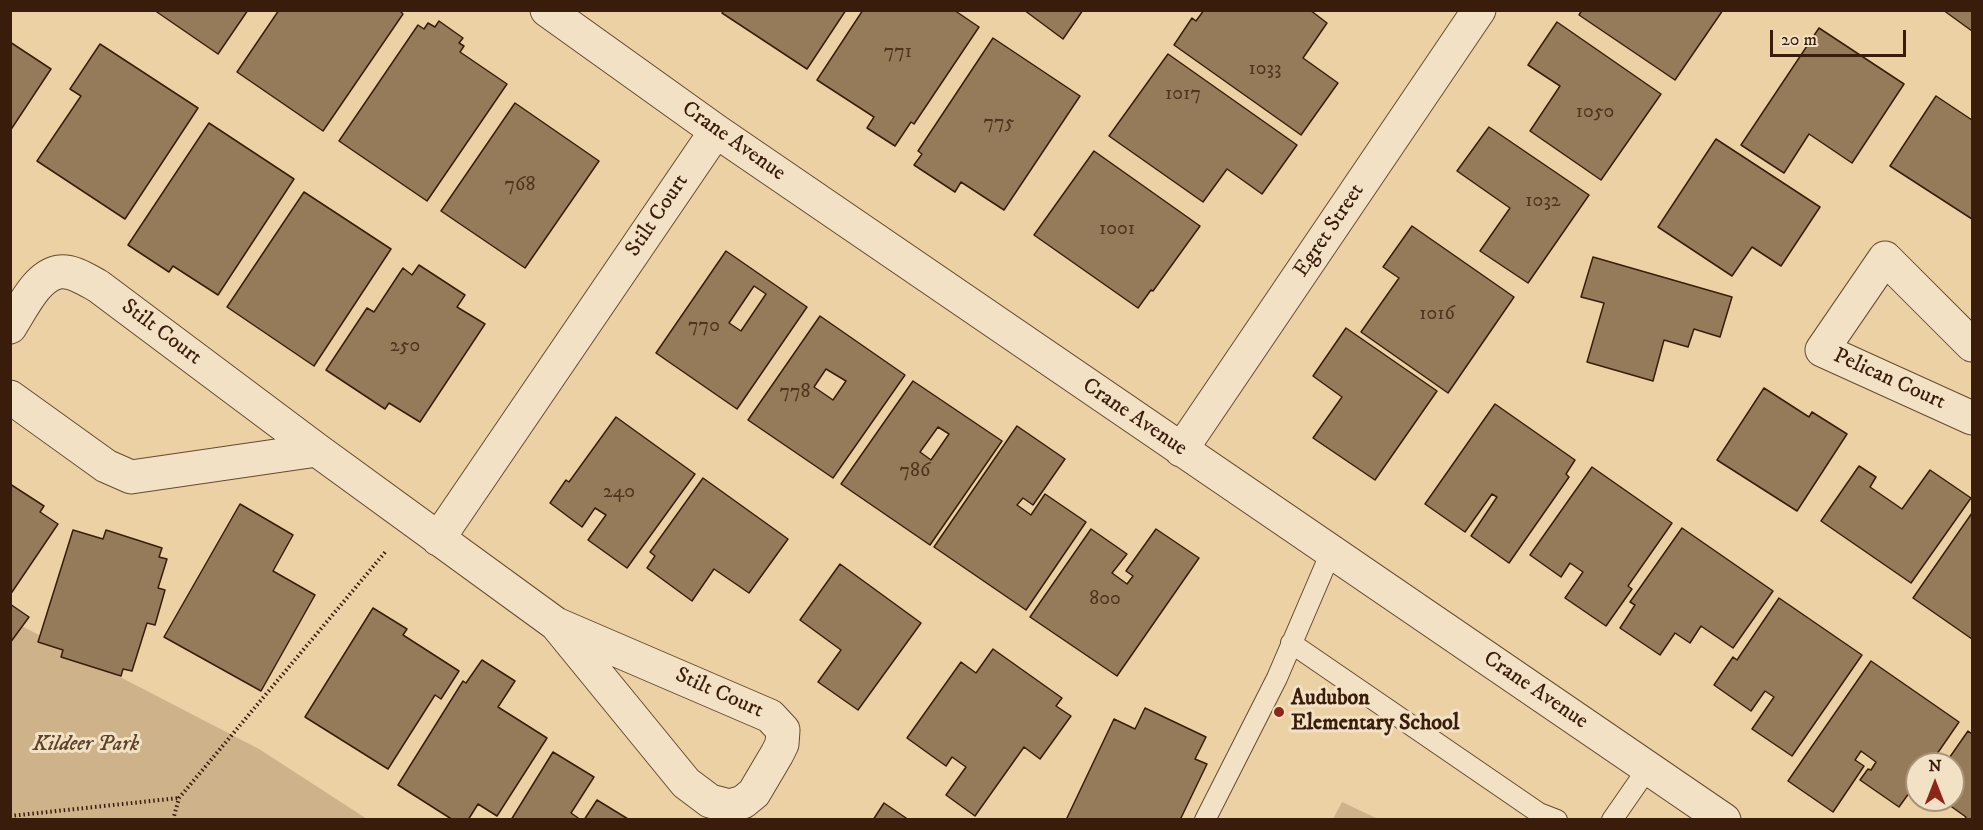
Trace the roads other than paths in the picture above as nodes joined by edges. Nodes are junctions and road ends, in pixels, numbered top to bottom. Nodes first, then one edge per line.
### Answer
1 (547, 10) edge
2 (1479, 10) edge
3 (716, 131) junction
4 (10, 327) edge
5 (1972, 345) edge
6 (10, 397) edge
7 (1972, 418) edge
8 (317, 450) junction
9 (1181, 450) junction
10 (426, 529) junction
11 (1332, 552) junction
12 (556, 624) junction
13 (1291, 643) junction
14 (1648, 768) junction
15 (1205, 819) edge
16 (1557, 819) edge
17 (1612, 819) edge
18 (1724, 819) edge

1 - 3 street, Crane Avenue
2 - 9 street, Egret Street
3 - 9 street, Crane Avenue
3 - 10 street, Stilt Court
4 - 8 street, Stilt Court
5 - 7 street, Pelican Court
6 - 8 street
8 - 10 street, Stilt Court
9 - 11 street, Crane Avenue
10 - 12 street, Stilt Court
11 - 13 lane
11 - 14 street, Crane Avenue
12 - 12 street, Stilt Court
13 - 15 lane
13 - 16 lane
14 - 17 lane
14 - 18 street, Crane Avenue

